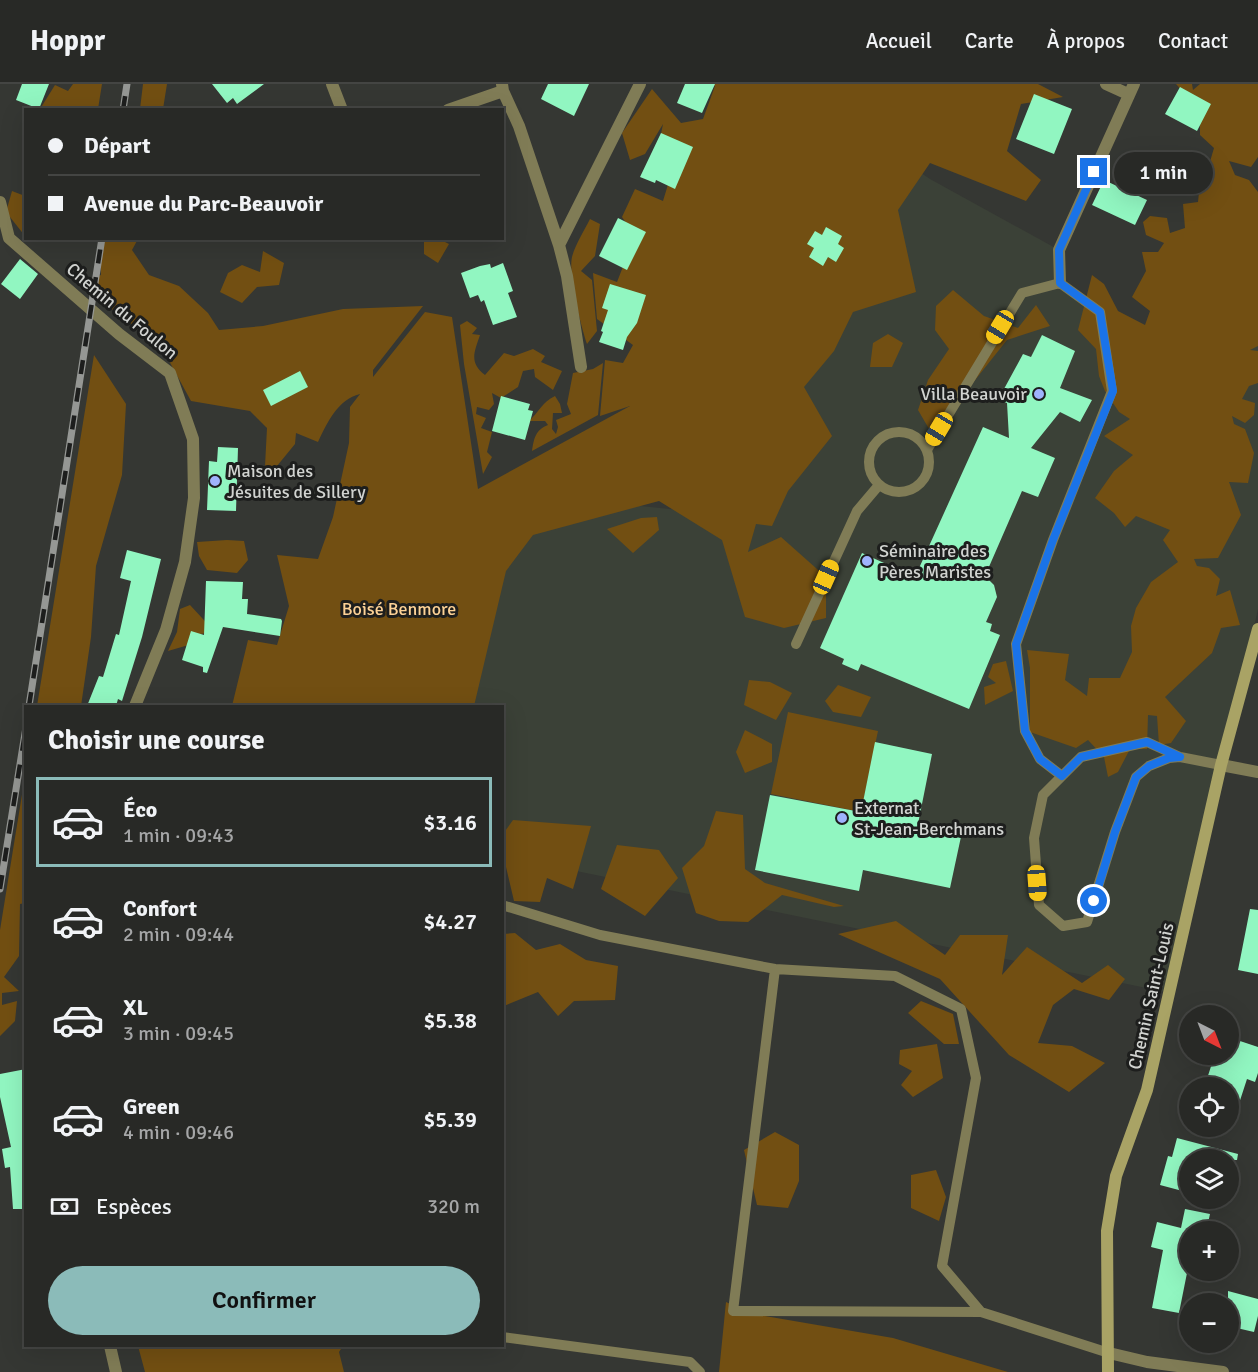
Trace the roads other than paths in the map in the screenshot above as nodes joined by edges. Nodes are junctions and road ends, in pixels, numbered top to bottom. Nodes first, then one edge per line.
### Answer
1 (332, 84) edge
2 (640, 84) edge
3 (1106, 84) edge
4 (503, 87) edge
5 (1131, 89) edge
6 (341, 108) edge
7 (453, 108) edge
8 (0, 202) edge
9 (559, 245) junction
10 (1060, 283) junction
11 (581, 366) dead end
12 (927, 450) junction
13 (879, 485) junction
14 (1258, 629) edge
15 (796, 644) dead end
16 (135, 705) edge
17 (1180, 757) junction
18 (1221, 765) junction
19 (1258, 772) edge
20 (1062, 776) junction
21 (504, 905) edge
22 (775, 969) junction
23 (981, 1312) junction
24 (504, 1337) edge
25 (110, 1347) edge
26 (1109, 1353) junction
27 (116, 1372) edge
28 (700, 1372) edge
29 (1108, 1372) edge
30 (1223, 1372) edge

1 - 6 street
2 - 9 street
3 - 5 street
4 - 7 street
4 - 9 street
5 - 10 street
8 - 16 street, Chemin du Foulon
9 - 11 street
10 - 12 lane
10 - 20 lane
12 - 13 lane
12 - 13 lane
13 - 15 lane
14 - 18 street, Chemin Saint-Louis
17 - 18 lane
17 - 20 lane
17 - 20 lane
18 - 19 street
18 - 26 street, Chemin Saint-Louis
21 - 22 lane
22 - 23 lane
22 - 23 lane
23 - 26 lane
24 - 28 lane
25 - 27 street
26 - 29 street, Chemin Saint-Louis
26 - 30 street

